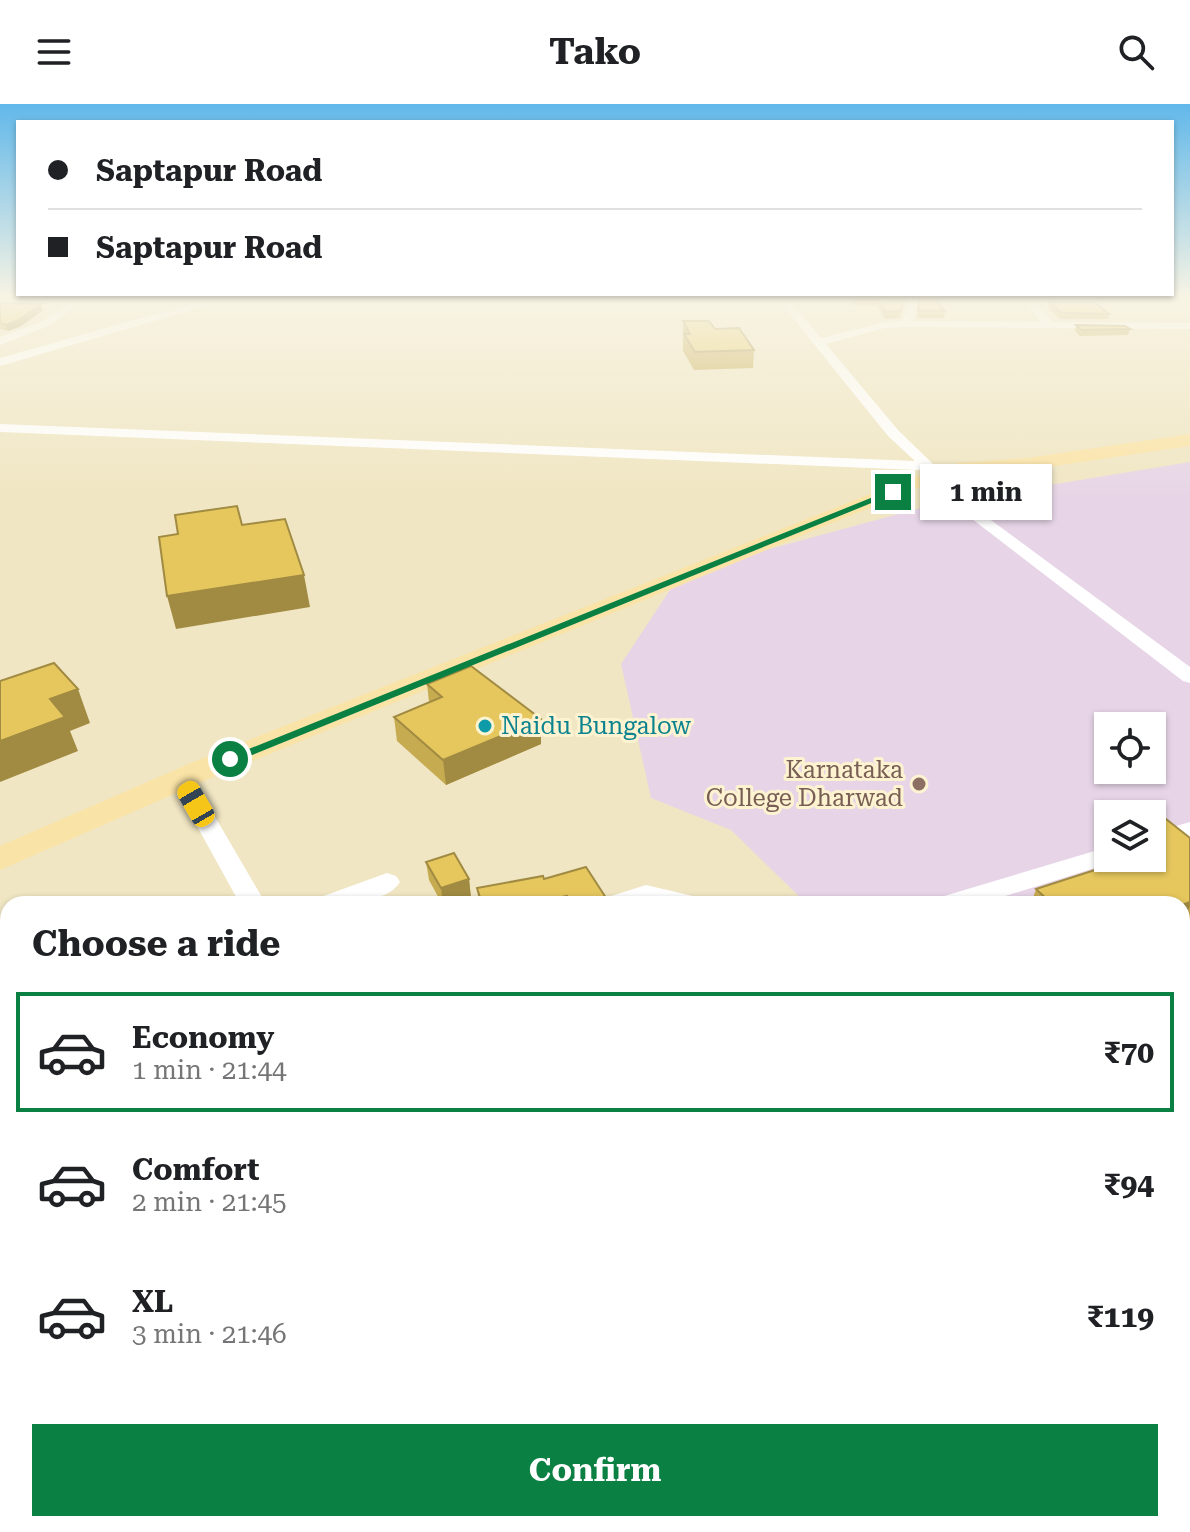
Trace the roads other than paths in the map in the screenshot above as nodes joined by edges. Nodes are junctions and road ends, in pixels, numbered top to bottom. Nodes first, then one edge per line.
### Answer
1 (836, 364) edge
2 (0, 428) edge
3 (1190, 440) edge
4 (1190, 452) edge
5 (925, 475) junction
6 (960, 476) junction
7 (1190, 677) edge
8 (182, 779) junction
9 (1190, 830) edge
10 (1166, 837) edge
11 (0, 859) edge
12 (1094, 859) edge
13 (387, 882) dead end
14 (248, 896) edge
15 (351, 896) edge
16 (976, 896) edge

1 - 5 street
2 - 5 street
3 - 6 main road
4 - 6 main road
5 - 6 main road
5 - 7 street
5 - 8 main road
8 - 11 main road
8 - 14 street
9 - 10 street
12 - 16 street
13 - 15 street

